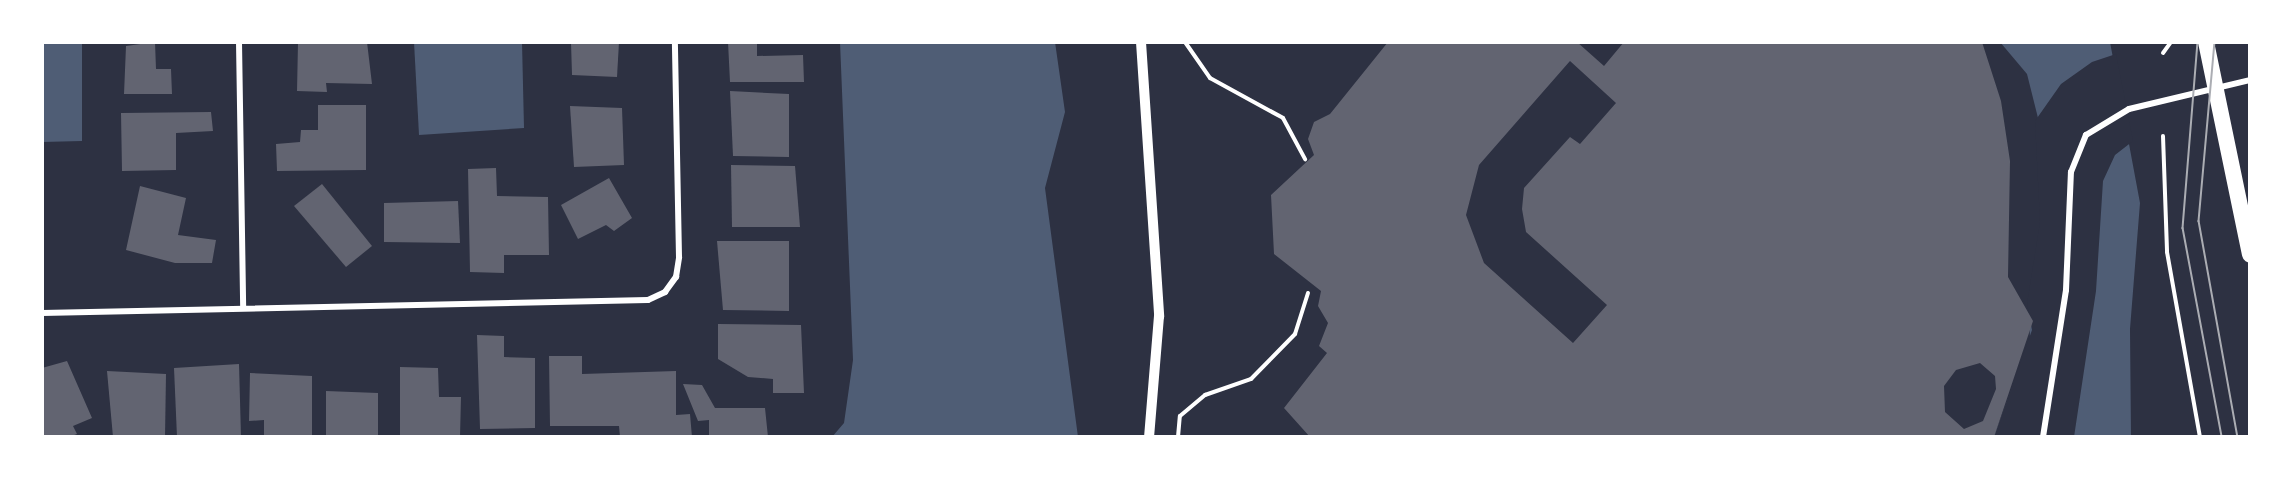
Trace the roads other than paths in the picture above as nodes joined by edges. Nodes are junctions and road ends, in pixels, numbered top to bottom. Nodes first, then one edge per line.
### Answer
1 (239, 42) edge
2 (675, 42) edge
3 (1142, 42) edge
4 (2206, 42) edge
5 (2250, 80) edge
6 (2216, 88) junction
7 (2250, 255) edge
8 (243, 307) junction
9 (42, 313) edge
10 (1149, 437) edge
11 (2043, 437) edge

1 - 8 street
2 - 8 street
3 - 10 street
4 - 6 highway
5 - 6 street
6 - 7 highway
6 - 11 street
8 - 9 street

